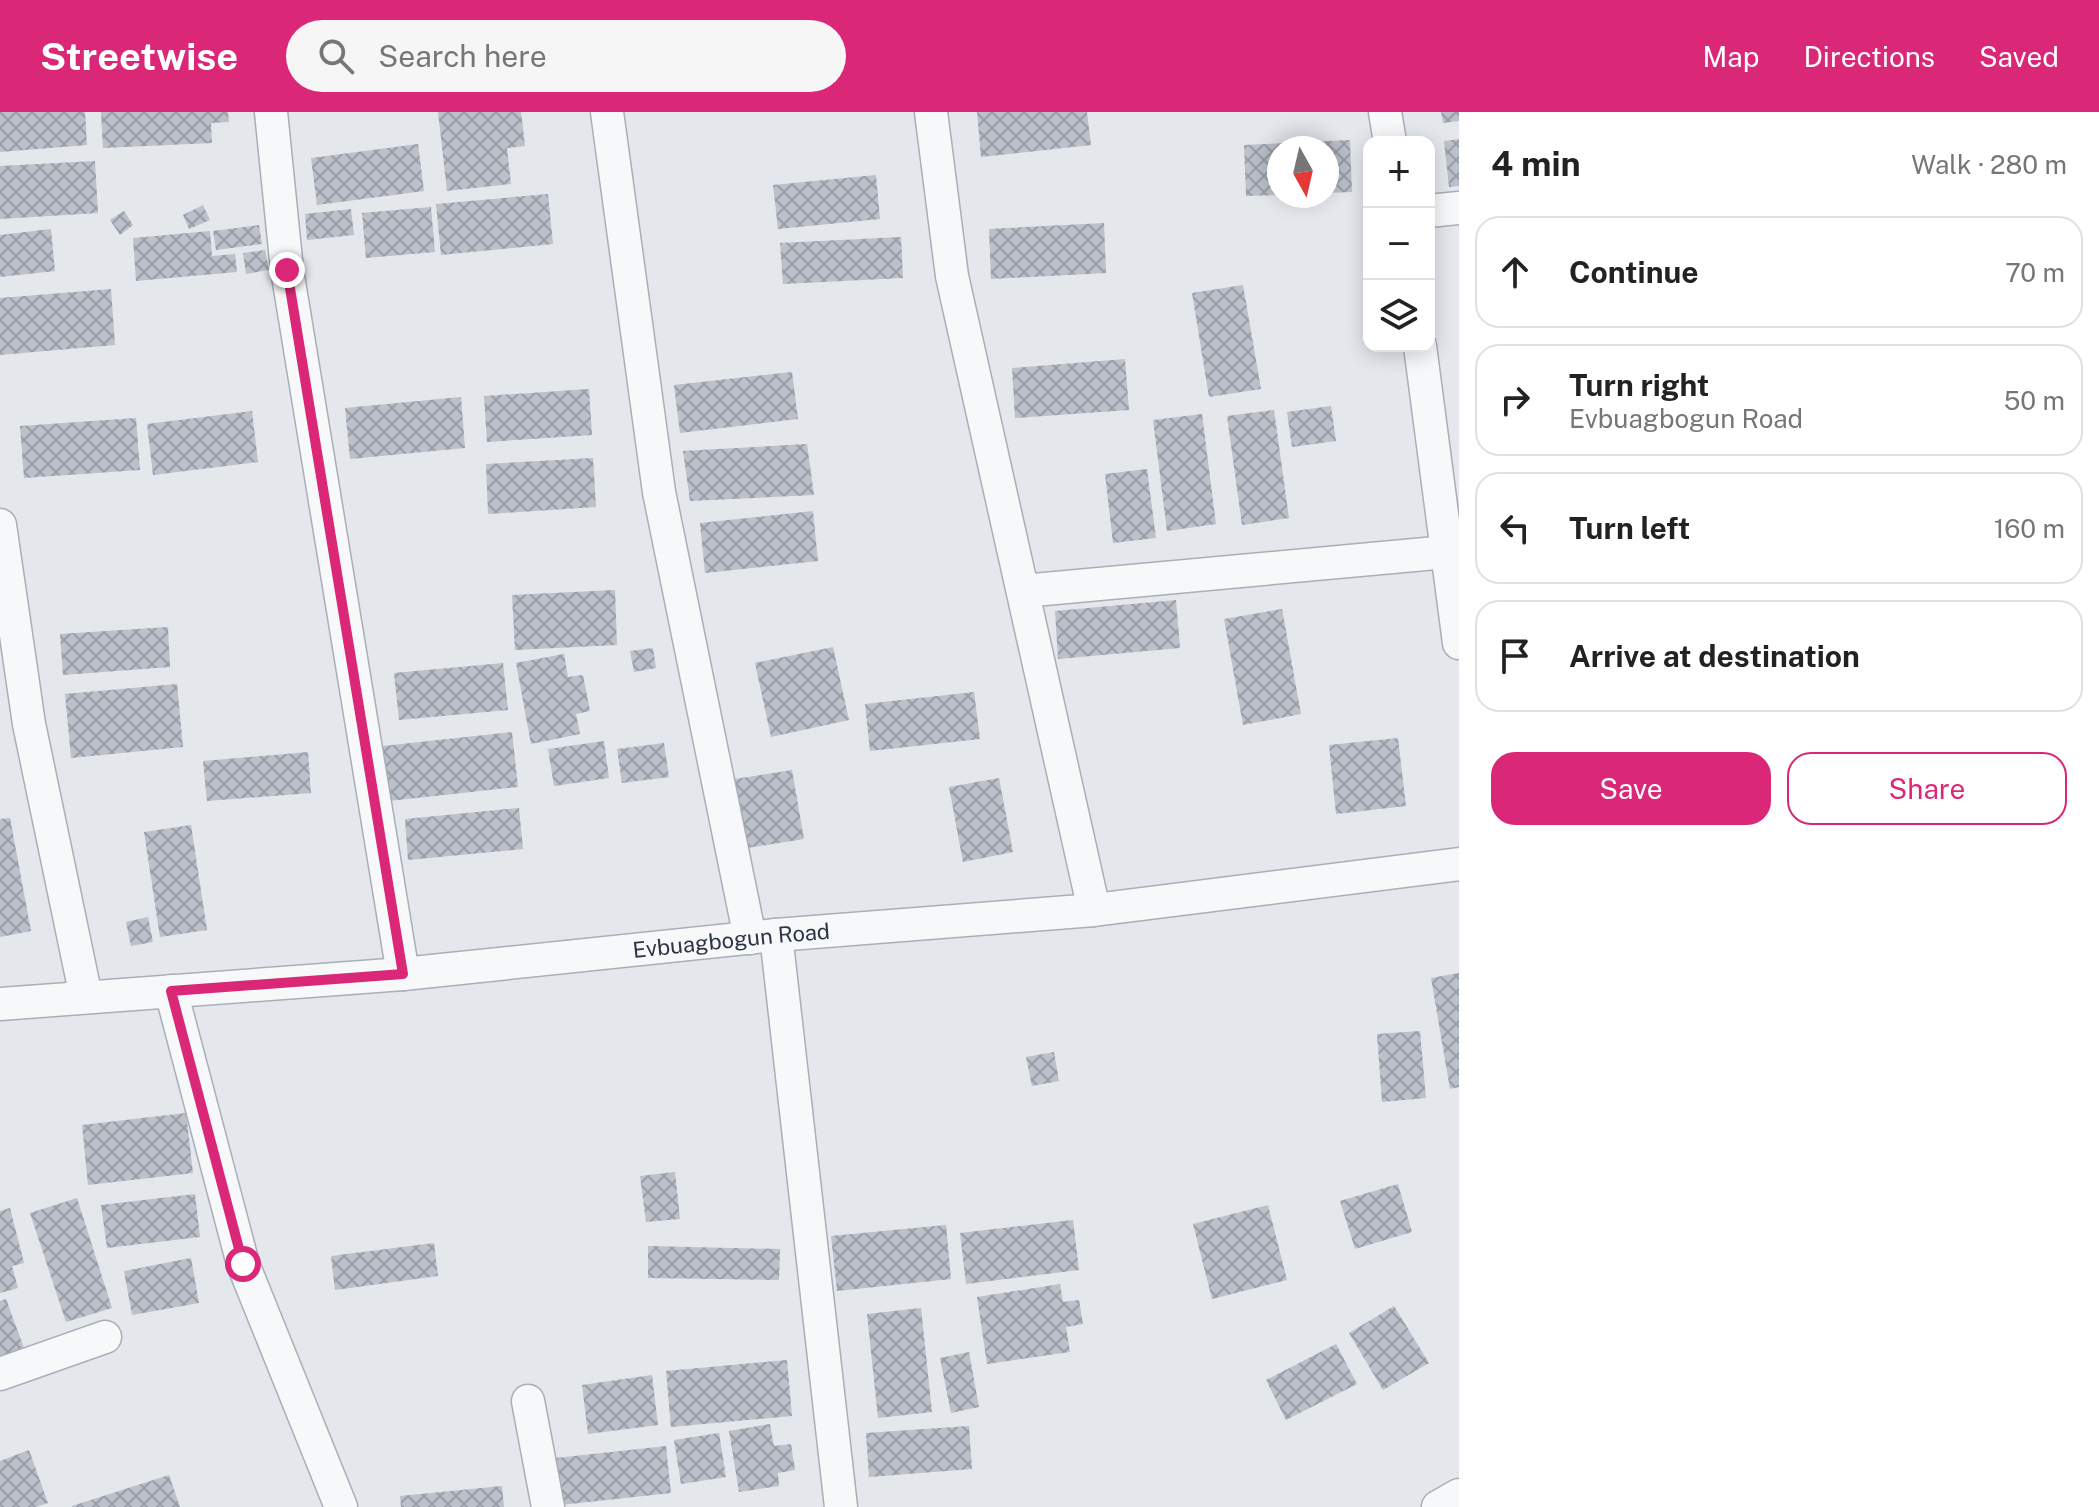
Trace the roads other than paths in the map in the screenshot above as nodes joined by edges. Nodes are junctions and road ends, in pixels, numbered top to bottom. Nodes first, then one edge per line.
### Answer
1 (271, 112) edge
2 (607, 112) edge
3 (931, 112) edge
4 (1385, 112) edge
5 (1389, 136) edge
6 (1459, 208) edge
7 (1435, 210) edge
8 (1421, 352) edge
9 (0, 525) edge
10 (1447, 552) junction
11 (1023, 591) junction
12 (1459, 643) edge
13 (1459, 864) edge
14 (1094, 910) junction
15 (763, 936) junction
16 (403, 974) junction
17 (171, 991) junction
18 (86, 997) junction
19 (0, 1004) edge
20 (105, 1337) dead end
21 (0, 1374) edge
22 (528, 1401) dead end
23 (1459, 1495) edge
24 (341, 1507) edge
25 (548, 1507) edge
26 (841, 1507) edge
27 (1438, 1507) edge

1 - 16 street
2 - 15 street
3 - 11 street
4 - 5 street
6 - 7 street
8 - 10 street
9 - 18 street
10 - 11 street
10 - 12 street
11 - 14 street
13 - 14 street, Evbuagbogun Road
14 - 15 street, Evbuagbogun Road
15 - 16 street, Evbuagbogun Road
15 - 26 street
16 - 17 street, Evbuagbogun Road
17 - 18 street, Evbuagbogun Road
17 - 24 street
18 - 19 street, Evbuagbogun Road
20 - 21 street
22 - 25 street
23 - 27 street

